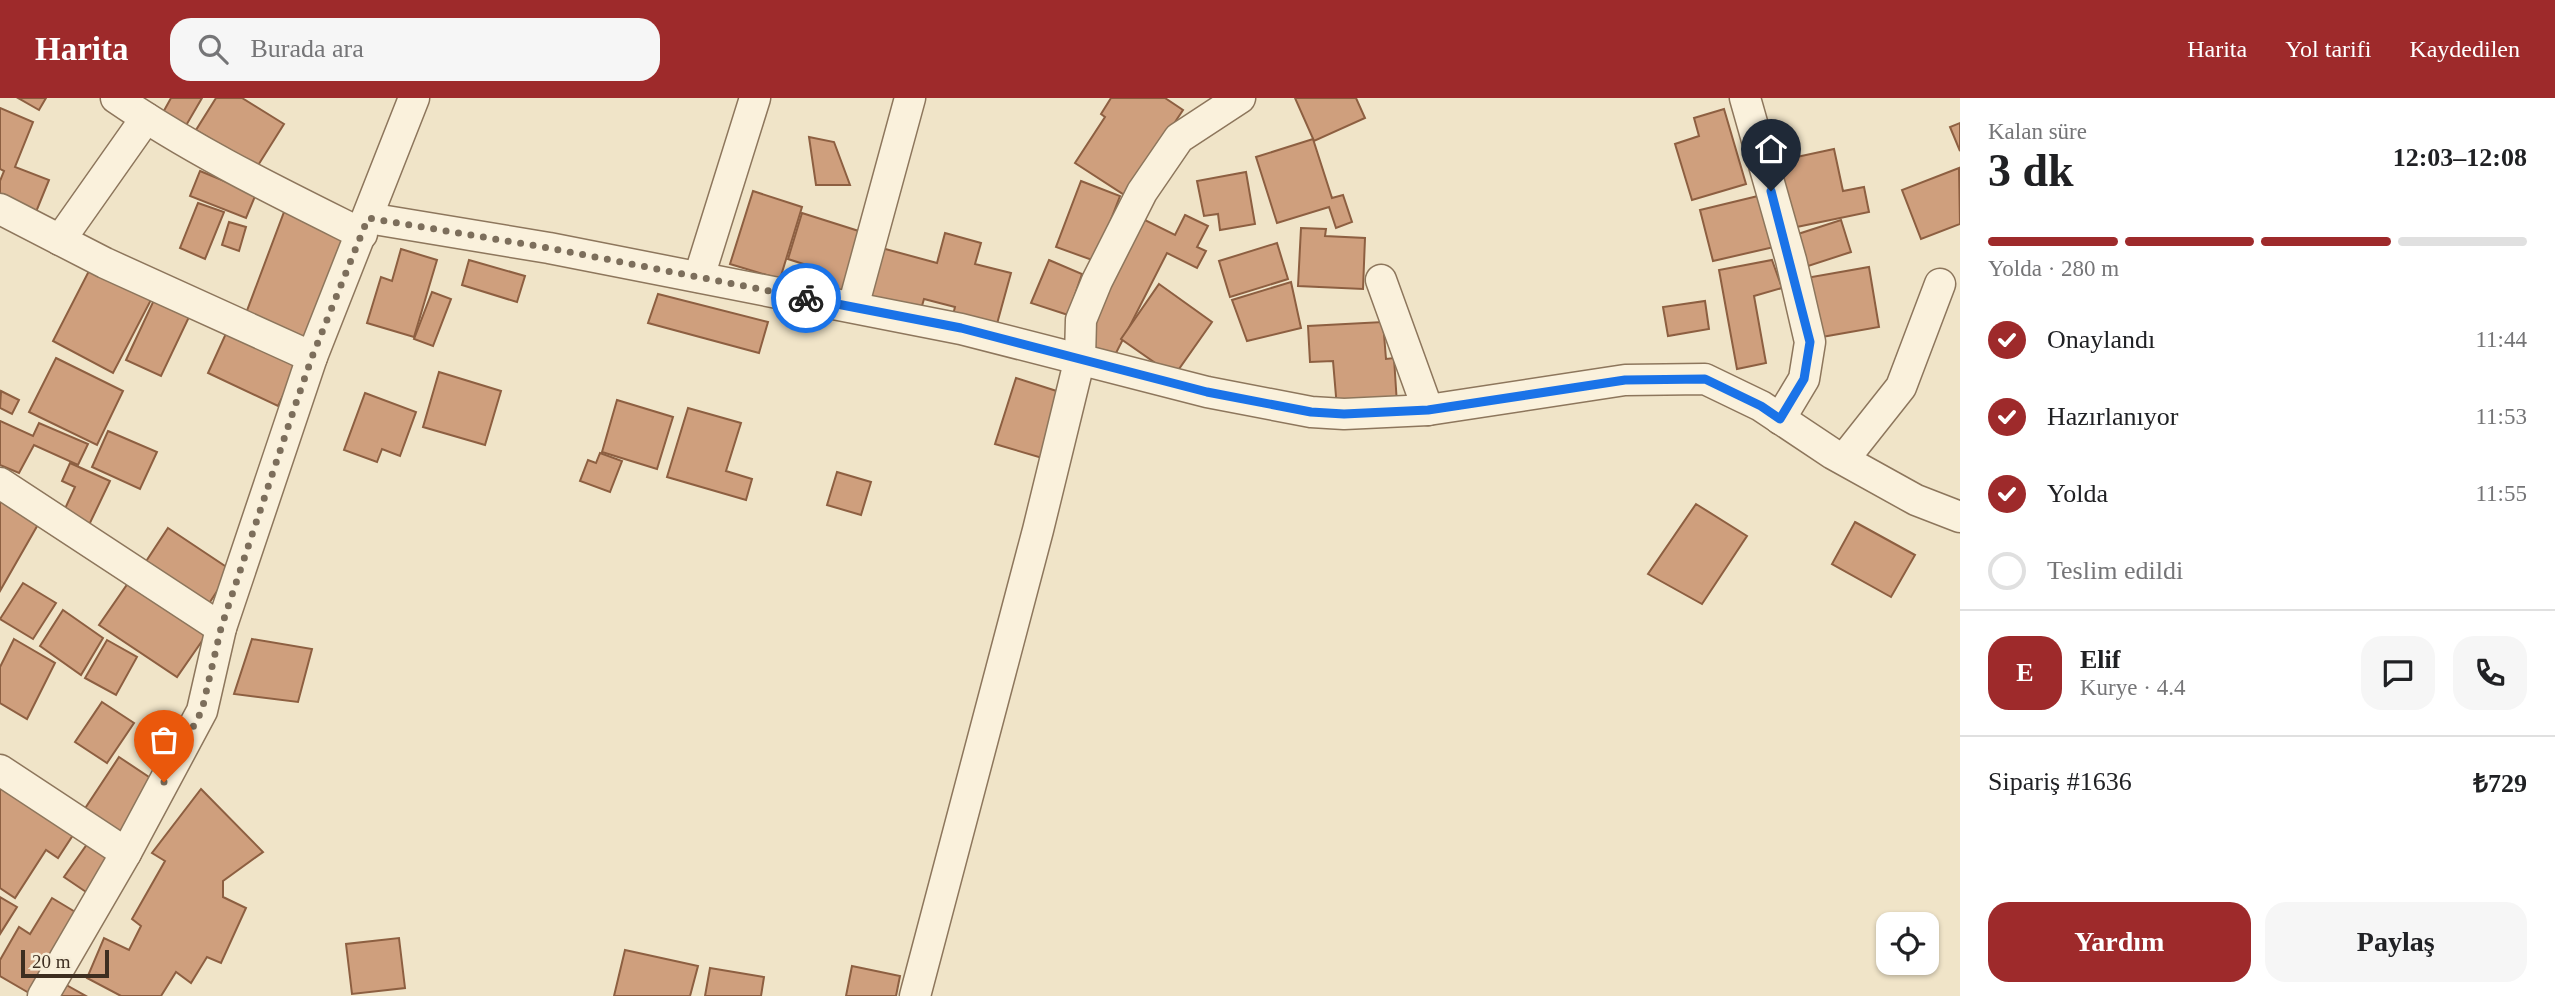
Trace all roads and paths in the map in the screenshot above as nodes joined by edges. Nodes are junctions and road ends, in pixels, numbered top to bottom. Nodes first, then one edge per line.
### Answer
1 (116, 98) edge
2 (414, 98) edge
3 (755, 98) edge
4 (910, 98) edge
5 (1240, 98) edge
6 (1745, 98) edge
7 (146, 118) junction
8 (0, 209) edge
9 (365, 226) junction
10 (60, 240) junction
11 (699, 277) junction
12 (1381, 280) dead end
13 (1940, 284) dead end
14 (853, 307) junction
15 (312, 357) junction
16 (1080, 358) junction
17 (1428, 410) junction
18 (1780, 419) junction
19 (1844, 459) junction
20 (0, 483) edge
21 (1960, 517) edge
22 (221, 628) junction
23 (0, 770) edge
24 (125, 853) junction
25 (43, 996) edge
26 (915, 996) edge

1 - 7 street
2 - 9 street
3 - 11 street
4 - 14 street
5 - 16 street
6 - 18 street
7 - 9 street
7 - 10 street
8 - 10 street
9 - 11 street
9 - 15 street
10 - 15 street
11 - 14 street
12 - 17 street
13 - 19 street
14 - 16 street
15 - 22 street
16 - 17 street
16 - 26 street
17 - 18 street
18 - 19 street
19 - 21 street
20 - 22 street
22 - 24 street
23 - 24 street
24 - 25 street

